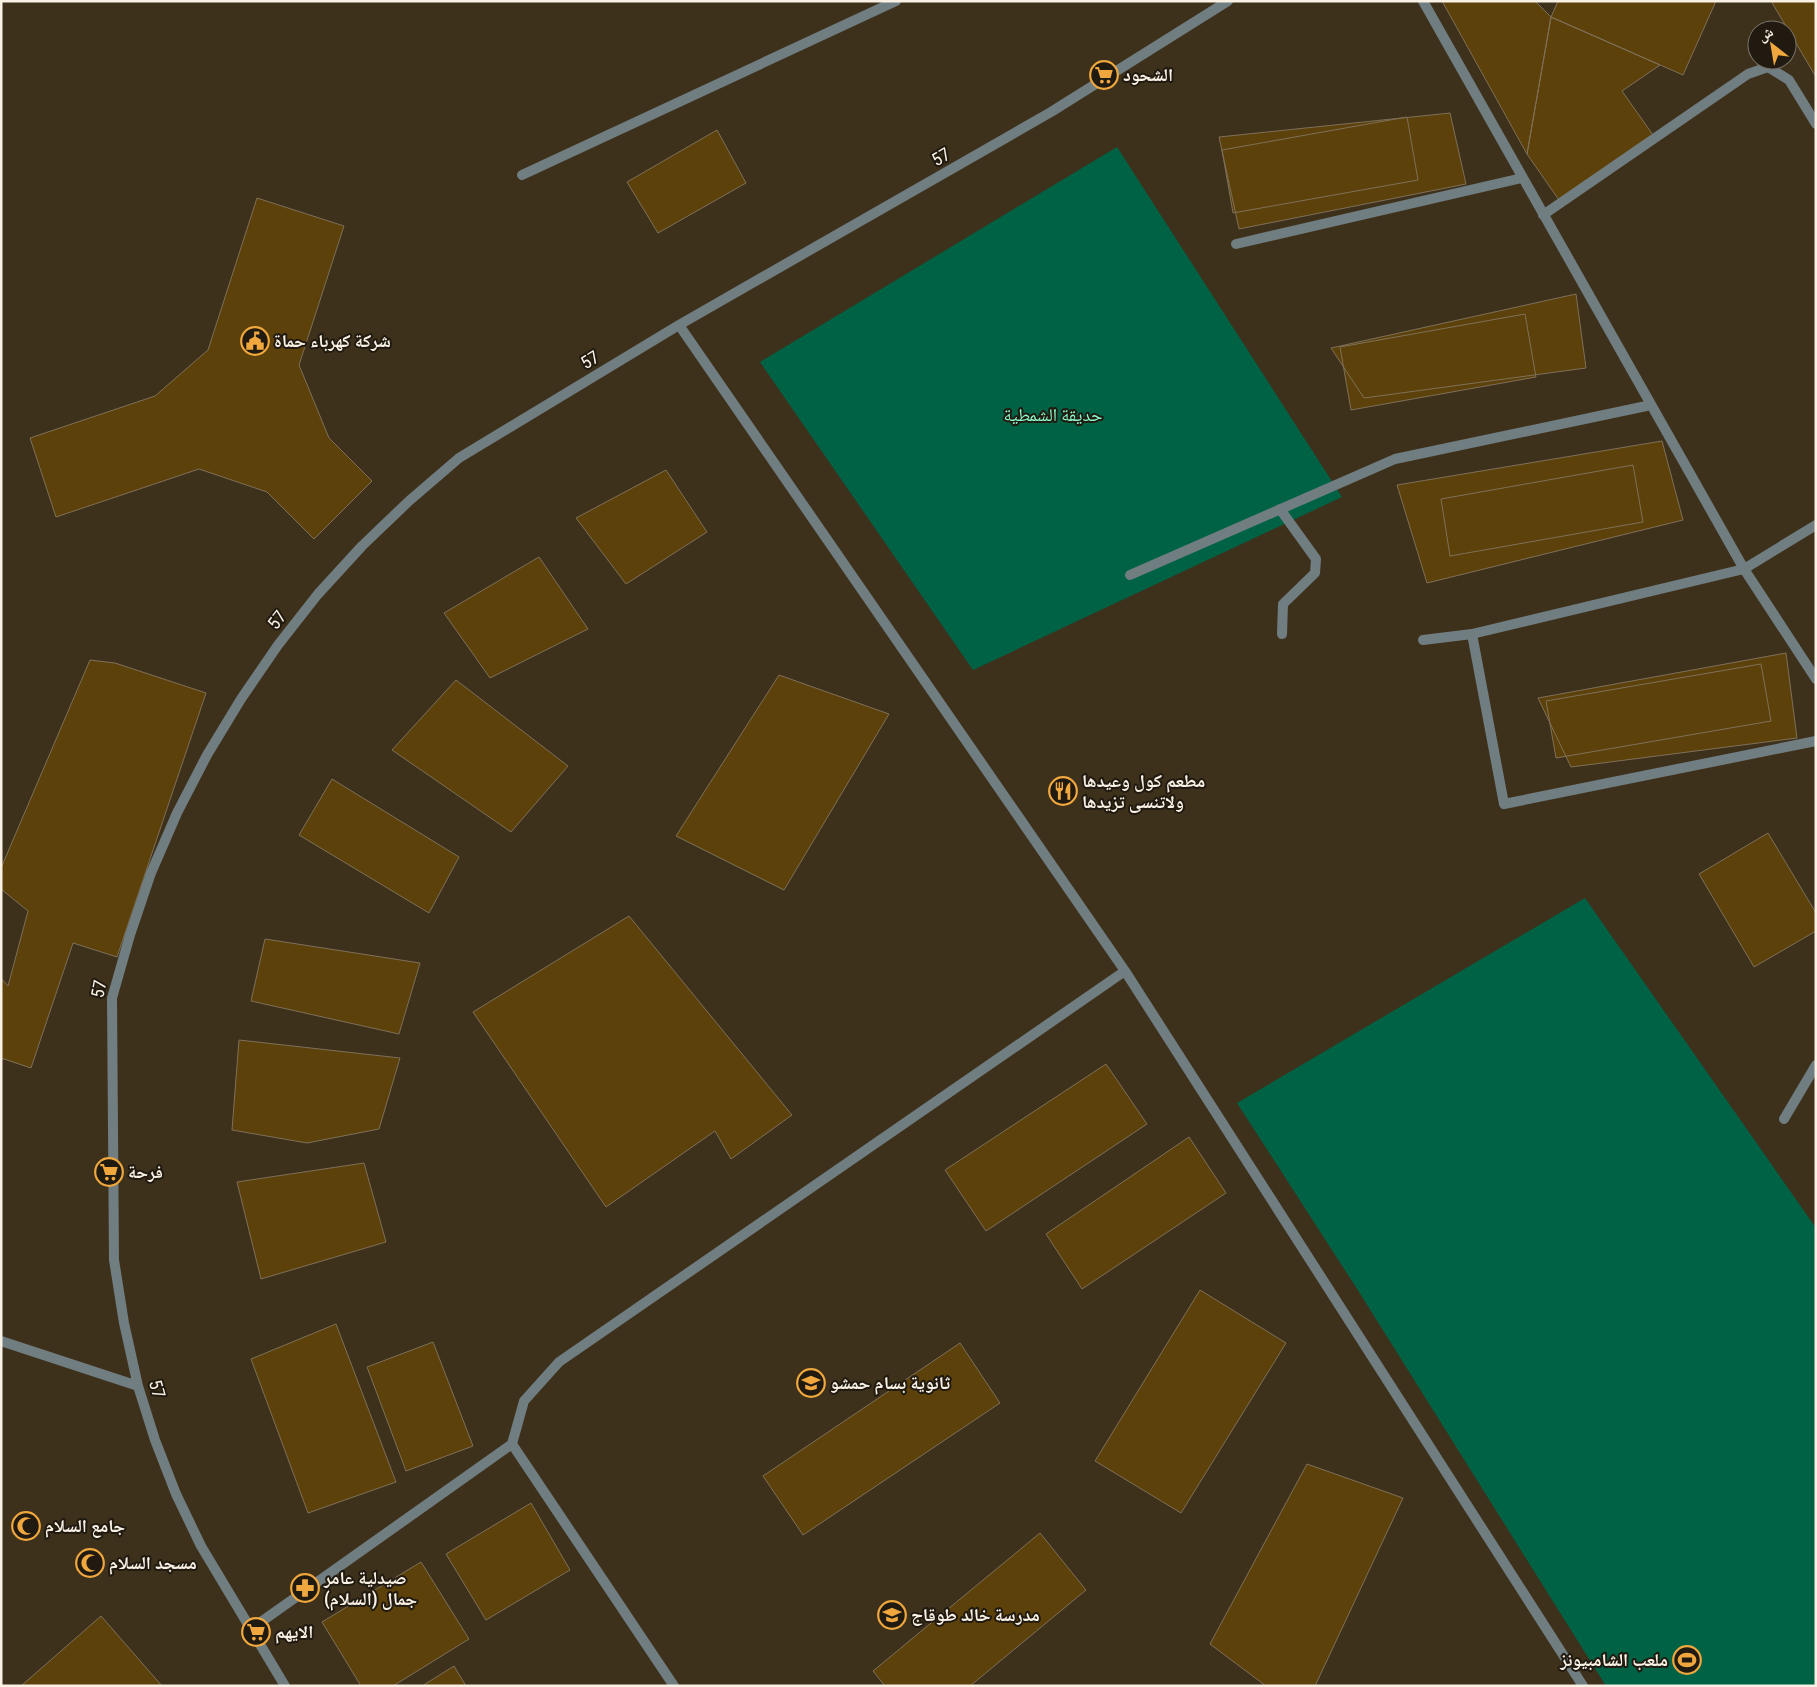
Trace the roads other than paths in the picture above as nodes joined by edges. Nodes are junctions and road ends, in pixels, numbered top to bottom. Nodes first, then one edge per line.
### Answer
1 (896, 1) edge
2 (1228, 1) edge
3 (1423, 1) edge
4 (1816, 124) edge
5 (522, 175) dead end
6 (1522, 178) junction
7 (1544, 215) junction
8 (1236, 244) dead end
9 (679, 325) junction
10 (1650, 405) junction
11 (1280, 510) junction
12 (1816, 525) edge
13 (1744, 569) junction
14 (1130, 575) dead end
15 (1282, 634) dead end
16 (1472, 634) junction
17 (1423, 640) dead end
18 (1816, 679) edge
19 (1816, 740) edge
20 (1125, 971) junction
21 (1816, 1065) edge
22 (1784, 1119) dead end
23 (1, 1341) edge
24 (138, 1386) junction
25 (512, 1444) junction
26 (251, 1629) junction
27 (285, 1686) edge
28 (674, 1686) edge
29 (1584, 1686) edge

1 - 5 street
2 - 9 street, 57
3 - 6 street
4 - 7 street
6 - 7 street
6 - 8 street
7 - 10 street
9 - 20 street
9 - 24 street, 57
10 - 11 street
10 - 13 street
11 - 14 street
11 - 15 street
12 - 13 street
13 - 16 street
13 - 18 street
16 - 17 street
16 - 19 street
20 - 25 street
20 - 29 street
21 - 22 street
23 - 24 street
24 - 26 street, 57
25 - 26 street
25 - 28 street
26 - 27 street, 57

